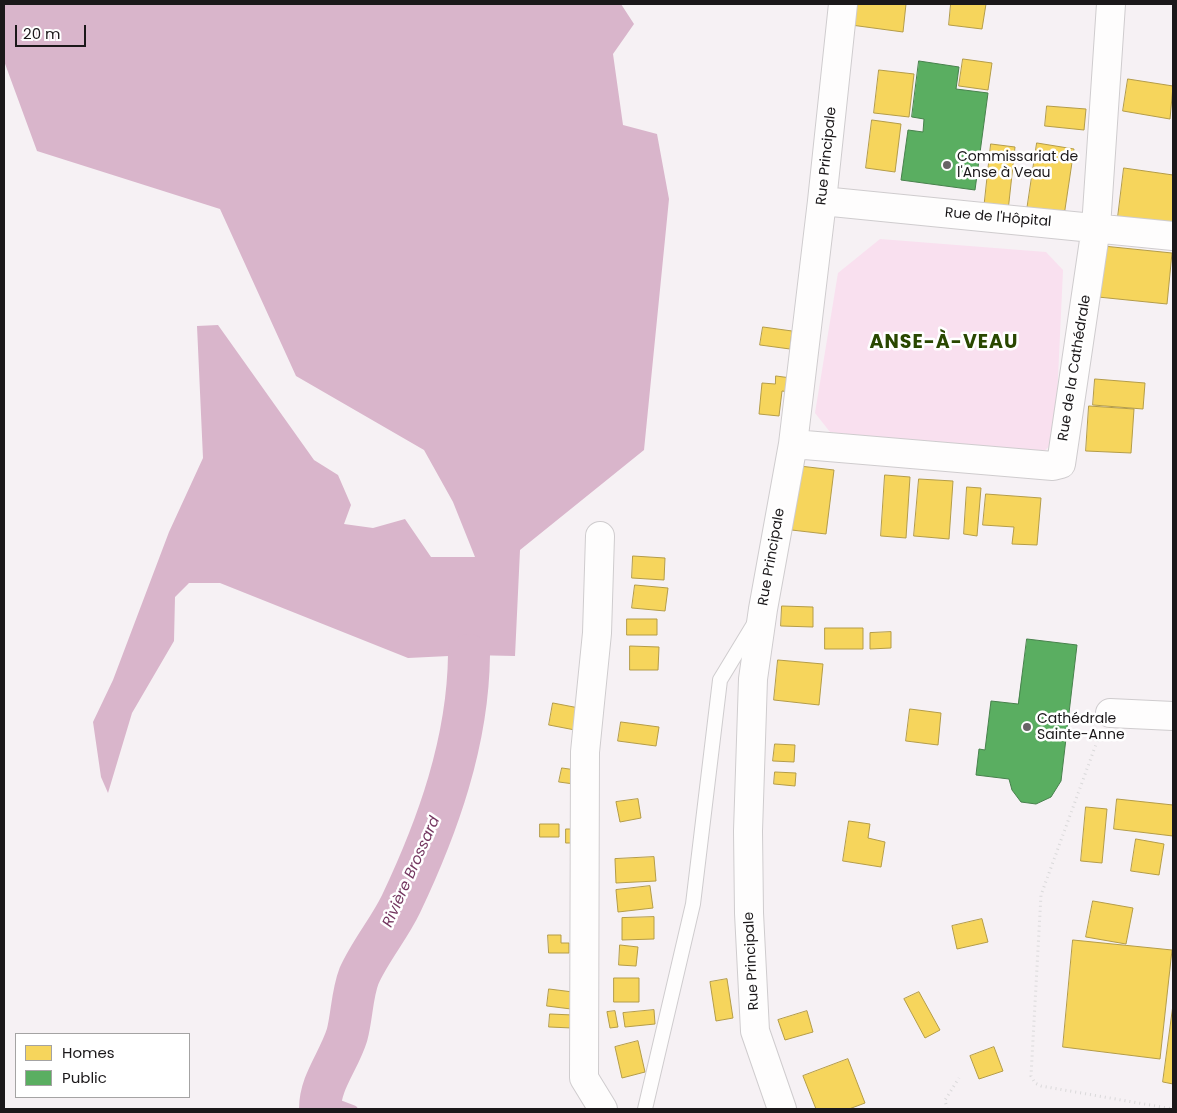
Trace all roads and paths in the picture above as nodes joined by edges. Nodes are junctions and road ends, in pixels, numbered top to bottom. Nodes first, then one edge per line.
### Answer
1 (842, 4) edge
2 (1111, 4) edge
3 (822, 201) junction
4 (1096, 227) junction
5 (1173, 236) edge
6 (793, 444) junction
7 (600, 536) dead end
8 (763, 609) junction
9 (1110, 713) joint
10 (1173, 716) edge
11 (959, 1078) dead end
12 (603, 1109) edge
13 (645, 1109) edge
14 (782, 1109) edge
15 (948, 1109) edge
16 (1173, 1109) edge

1 - 3 street, Rue Principale
2 - 4 street, Rue de la Cathédrale
3 - 4 street, Rue de l'Hôpital
3 - 6 street, Rue Principale
4 - 5 street, Rue de l'Hôpital
4 - 6 street, Rue de la Cathédrale
6 - 8 street, Rue Principale
7 - 12 street
8 - 13 lane
8 - 14 street, Rue Principale
9 - 10 street
9 - 16 path
11 - 15 path

